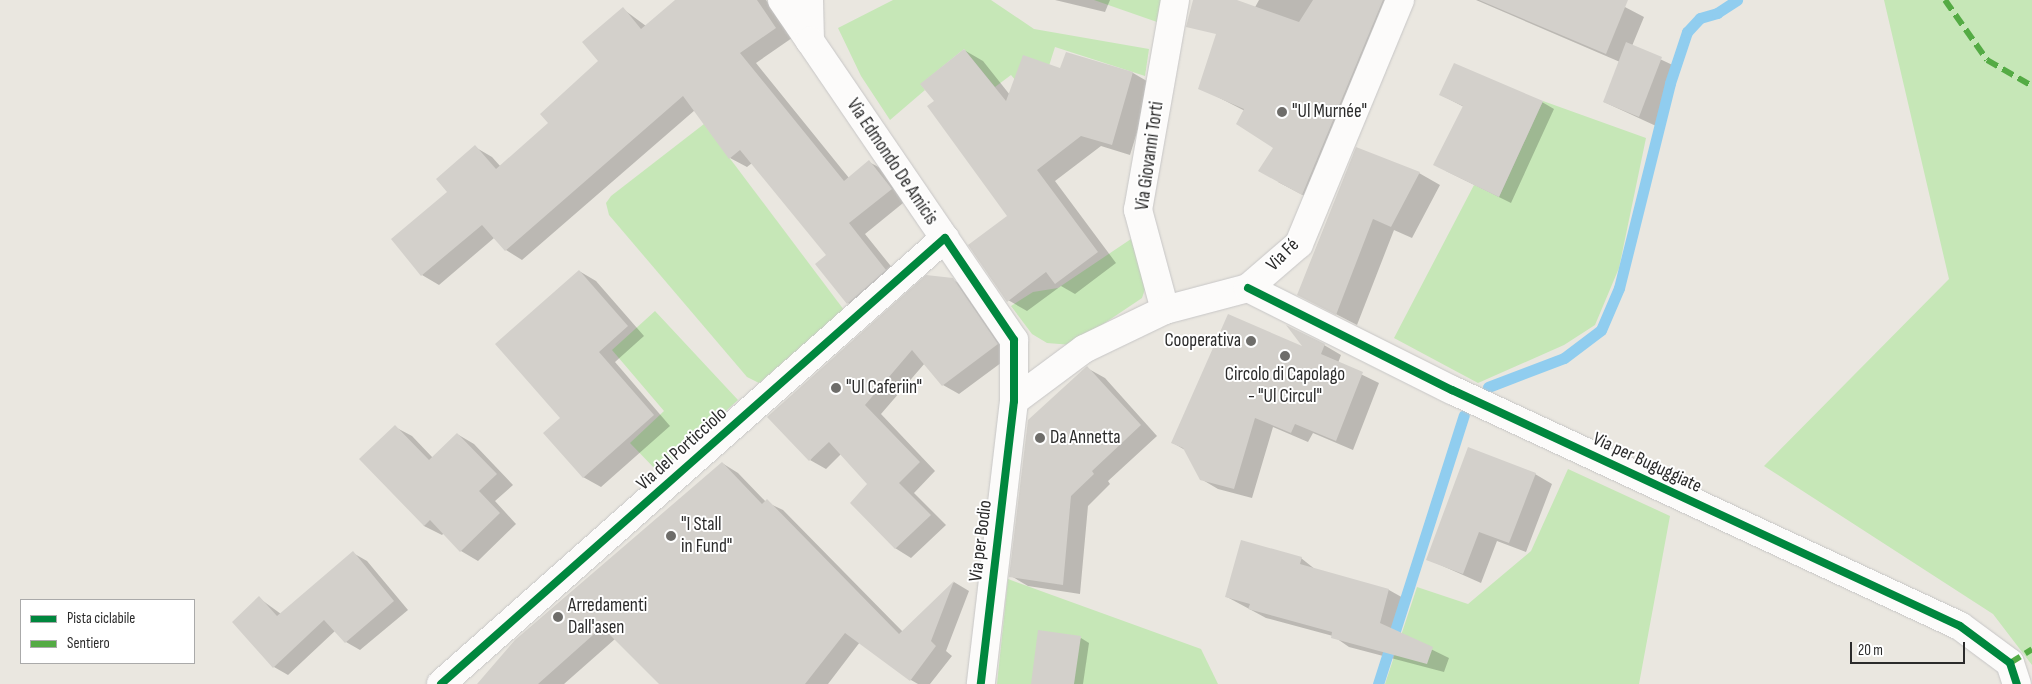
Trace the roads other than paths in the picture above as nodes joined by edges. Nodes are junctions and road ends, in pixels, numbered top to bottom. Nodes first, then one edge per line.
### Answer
1 (782, 0) edge
2 (809, 0) edge
3 (1175, 0) edge
4 (1400, 0) edge
5 (810, 41) junction
6 (945, 238) junction
7 (1248, 288) junction
8 (1165, 310) junction
9 (1014, 401) junction
10 (441, 684) edge
11 (981, 684) edge
12 (2017, 684) edge

1 - 5 street, Via Edmondo De Amicis
2 - 5 street
3 - 8 street, Via Giovanni Torti
4 - 7 street, Via Fé
5 - 6 street, Via Edmondo De Amicis
6 - 9 street, Via Edmondo De Amicis
6 - 10 street, Via del Porticciolo
7 - 8 street, Via Fé
7 - 12 street, Via per Buguggiate
8 - 9 street, Via Fé
9 - 11 street, Via per Bodio

